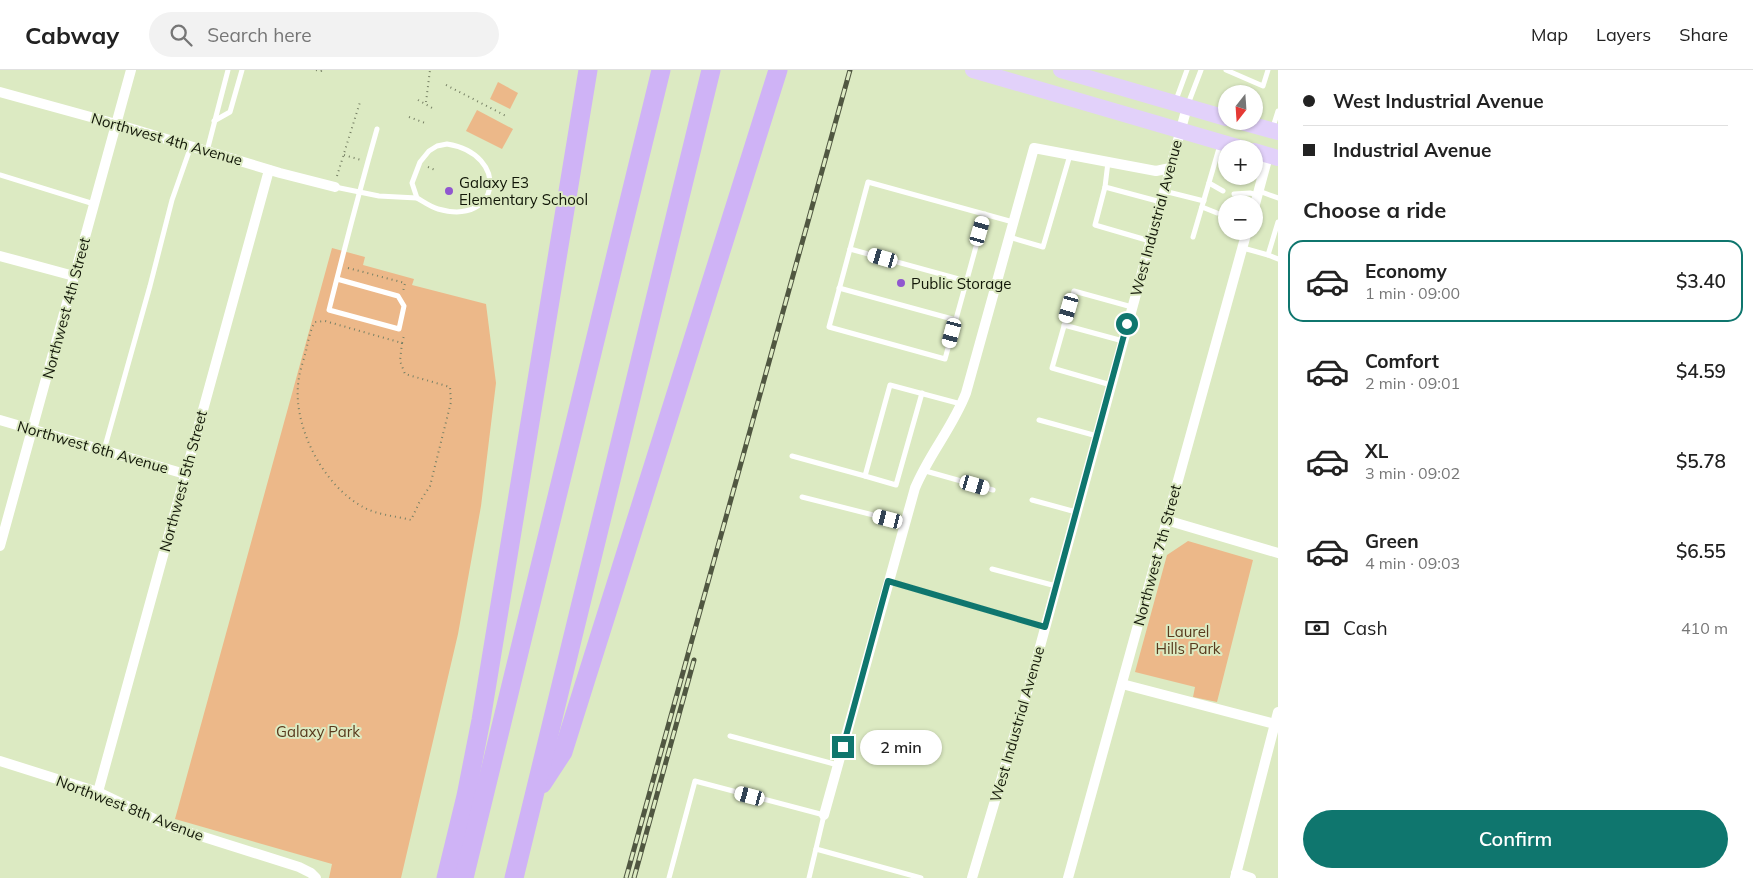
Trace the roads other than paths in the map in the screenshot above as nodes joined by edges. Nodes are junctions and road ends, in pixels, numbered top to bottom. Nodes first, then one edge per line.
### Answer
1 (131, 70) edge
2 (228, 70) edge
3 (242, 70) edge
4 (588, 70) edge
5 (661, 70) edge
6 (711, 70) edge
7 (778, 70) edge
8 (973, 70) edge
9 (1061, 70) edge
10 (1187, 70) edge
11 (1202, 70) edge
12 (1226, 70) edge
13 (1268, 70) edge
14 (0, 92) edge
15 (1181, 105) junction
16 (1278, 111) edge
17 (1218, 116) edge
18 (214, 122) junction
19 (116, 124) junction
20 (377, 129) dead end
21 (1180, 130) junction
22 (1275, 131) edge
23 (1218, 141) edge
24 (190, 146) junction
25 (1218, 150) edge
26 (207, 151) junction
27 (1070, 155) junction
28 (1267, 155) edge
29 (1108, 162) junction
30 (1170, 168) junction
31 (269, 170) junction
32 (0, 175) edge
33 (336, 182) joint
34 (1209, 184) junction
35 (1105, 187) junction
36 (1164, 191) junction
37 (1222, 191) dead end
38 (360, 192) junction
39 (1258, 193) junction
40 (1234, 194) dead end
41 (417, 198) junction
42 (1278, 198) edge
43 (1204, 201) junction
44 (1161, 202) junction
45 (94, 204) junction
46 (1202, 208) junction
47 (1217, 213) dead end
48 (985, 214) junction
49 (1013, 222) junction
50 (1278, 222) edge
51 (1009, 237) junction
52 (1193, 237) dead end
53 (1245, 240) edge
54 (1150, 241) junction
55 (1243, 248) junction
56 (850, 249) junction
57 (1268, 255) junction
58 (0, 256) edge
59 (1278, 259) edge
60 (74, 276) junction
61 (337, 279) junction
62 (966, 281) junction
63 (839, 288) junction
64 (1132, 307) junction
65 (956, 320) junction
66 (1064, 324) junction
67 (1123, 341) junction
68 (1111, 385) junction
69 (922, 393) junction
70 (961, 404) junction
71 (0, 420) edge
72 (1039, 420) dead end
73 (32, 429) junction
74 (1097, 436) junction
75 (104, 450) junction
76 (792, 456) dead end
77 (922, 470) junction
78 (185, 474) junction
79 (865, 476) junction
80 (993, 490) dead end
81 (802, 497) dead end
82 (1032, 500) dead end
83 (1076, 512) junction
84 (1166, 520) junction
85 (905, 523) junction
86 (0, 546) edge
87 (1278, 554) edge
88 (992, 569) dead end
89 (888, 581) junction
90 (1056, 586) junction
91 (1045, 627) junction
92 (1122, 684) junction
93 (1278, 712) edge
94 (1275, 724) junction
95 (730, 736) dead end
96 (0, 761) edge
97 (838, 765) junction
98 (98, 792) junction
99 (534, 795) junction
100 (824, 815) junction
101 (816, 849) junction
102 (1236, 875) edge
103 (316, 878) edge
104 (446, 878) edge
105 (464, 878) edge
106 (514, 878) edge
107 (669, 878) edge
108 (809, 878) edge
109 (921, 878) edge
110 (972, 878) edge
111 (1068, 878) edge
112 (1252, 878) edge

1 - 19 street, Northwest 4th Street
2 - 18 lane
3 - 18 lane
4 - 104 highway
5 - 105 highway
6 - 99 highway
7 - 99 highway
8 - 21 main road
9 - 15 main road
10 - 15 lane
11 - 15 lane
12 - 13 lane
14 - 19 street, Northwest 4th Avenue
15 - 17 main road
15 - 21 street, West Industrial Avenue
16 - 22 lane
18 - 26 lane
19 - 24 street, Northwest 4th Avenue
19 - 45 street, Northwest 4th Street
20 - 38 lane
21 - 23 main road
21 - 30 street, West Industrial Avenue
24 - 26 street, Northwest 4th Avenue
24 - 75 lane
25 - 34 lane
26 - 31 street, Northwest 4th Avenue
27 - 29 street
27 - 49 street
27 - 51 lane
28 - 39 street
29 - 30 street
29 - 35 lane
30 - 36 street, West Industrial Avenue
31 - 33 street, Northwest 4th Avenue
31 - 78 street, Northwest 5th Street
32 - 45 lane
33 - 38 lane
34 - 37 lane
34 - 43 lane
35 - 44 lane
35 - 54 lane
36 - 43 lane
36 - 44 street, West Industrial Avenue
38 - 41 lane
38 - 61 lane
39 - 40 lane
39 - 42 lane
41 - 41 lane
43 - 46 lane
44 - 54 street, West Industrial Avenue
45 - 60 street, Northwest 4th Street
46 - 47 lane
46 - 52 lane
48 - 49 lane
48 - 56 lane
48 - 62 lane
49 - 51 street
50 - 57 lane
51 - 70 street
53 - 55 street, Northwest 7th Street
54 - 64 street, West Industrial Avenue
55 - 57 lane
55 - 84 street, Northwest 7th Street
56 - 62 lane
56 - 63 lane
57 - 59 lane
58 - 60 street
60 - 73 street, Northwest 4th Street
61 - 61 lane
62 - 65 lane
63 - 65 lane
63 - 65 lane
64 - 66 lane
64 - 67 street, West Industrial Avenue
66 - 67 lane
66 - 68 lane
67 - 68 street, West Industrial Avenue
68 - 74 street, West Industrial Avenue
69 - 70 lane
69 - 79 lane
69 - 79 lane
70 - 77 street
71 - 73 street, Northwest 6th Avenue
72 - 74 lane
73 - 75 street, Northwest 6th Avenue
73 - 86 street, Northwest 4th Street
74 - 83 street, West Industrial Avenue
75 - 78 street, Northwest 6th Avenue
76 - 79 lane
77 - 80 lane
77 - 85 street
78 - 98 street, Northwest 5th Street
81 - 85 lane
82 - 83 lane
83 - 90 street, West Industrial Avenue
84 - 87 street
84 - 92 street, Northwest 7th Street
85 - 89 street
88 - 90 lane
89 - 91 lane
89 - 97 street
90 - 91 street, West Industrial Avenue
91 - 110 street, West Industrial Avenue
92 - 94 street
92 - 111 street, Northwest 7th Street
93 - 94 street
94 - 102 street
95 - 97 lane
96 - 98 street, Northwest 8th Avenue
97 - 100 street
98 - 103 street, Northwest 8th Avenue
99 - 106 highway
100 - 101 lane
100 - 107 lane
101 - 108 lane
101 - 109 lane
102 - 112 street

